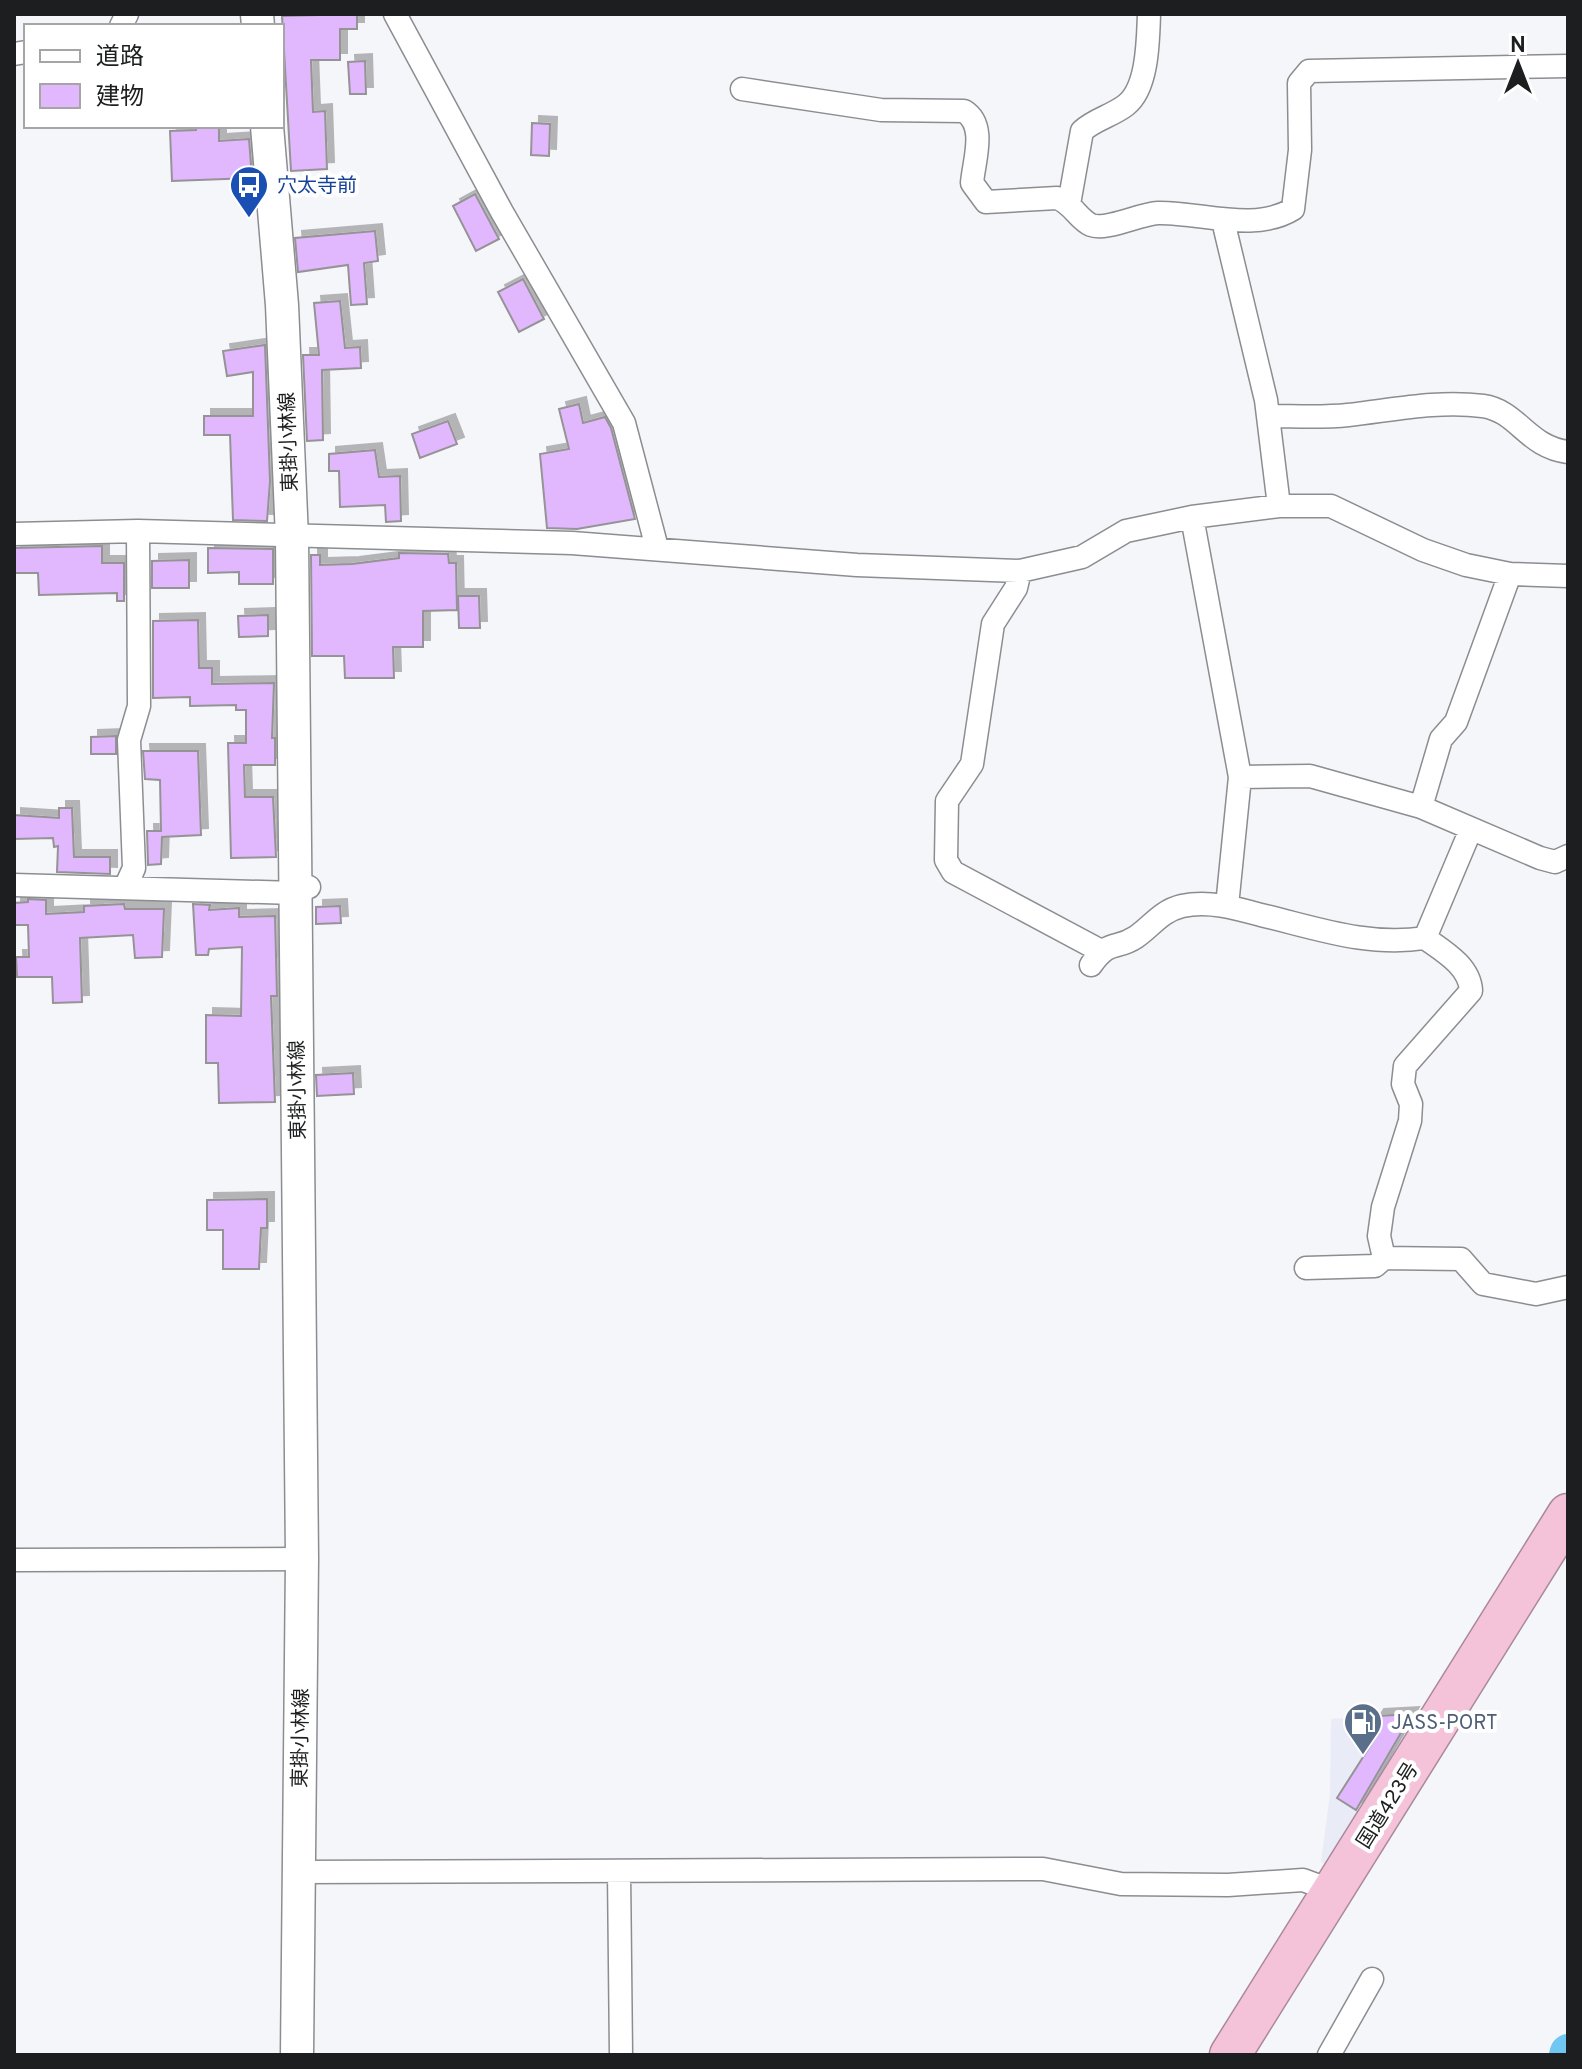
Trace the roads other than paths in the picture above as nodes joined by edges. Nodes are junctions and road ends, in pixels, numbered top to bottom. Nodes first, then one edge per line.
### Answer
1 (395, 14) edge
2 (1149, 14) edge
3 (1568, 66) edge
4 (742, 89) dead end
5 (267, 128) edge
6 (1069, 204) junction
7 (1227, 220) junction
8 (1268, 416) junction
9 (1568, 452) edge
10 (1279, 506) junction
11 (1192, 517) junction
12 (138, 531) junction
13 (14, 534) edge
14 (292, 538) junction
15 (657, 548) junction
16 (1020, 571) junction
17 (1510, 574) junction
18 (1568, 576) edge
19 (1240, 777) junction
20 (1421, 807) junction
21 (1471, 829) junction
22 (1568, 856) edge
23 (14, 885) edge
24 (125, 888) junction
25 (302, 890) junction
26 (1227, 906) junction
27 (1425, 938) junction
28 (1384, 1258) junction
29 (1306, 1268) dead end
30 (1568, 1287) edge
31 (1568, 1514) edge
32 (302, 1559) junction
33 (14, 1560) edge
34 (619, 1871) junction
35 (299, 1872) junction
36 (1333, 1891) junction
37 (1372, 1979) dead end
38 (297, 2055) edge
39 (621, 2055) edge
40 (1230, 2055) edge
41 (1329, 2055) edge

1 - 15 street
2 - 6 street
3 - 7 street
4 - 6 street
5 - 14 main road, 東掛小林線
6 - 7 street
7 - 8 street
8 - 9 street
8 - 10 street
10 - 11 street
10 - 17 street
11 - 16 street
11 - 19 street
12 - 13 street
12 - 14 street
12 - 24 street
14 - 15 street
14 - 25 main road, 東掛小林線
15 - 16 street
16 - 26 street
17 - 18 street
17 - 20 street
19 - 20 street
19 - 26 street
20 - 21 street
21 - 22 street
21 - 27 street
23 - 24 street
24 - 25 street
25 - 32 main road, 東掛小林線
26 - 27 street
27 - 28 street
28 - 29 street
28 - 30 street
31 - 36 highway, 国道423号
32 - 33 street
32 - 35 main road, 東掛小林線
34 - 35 street
34 - 36 street
34 - 39 street
35 - 38 main road, 東掛小林線
36 - 40 highway, 国道423号
37 - 41 street

